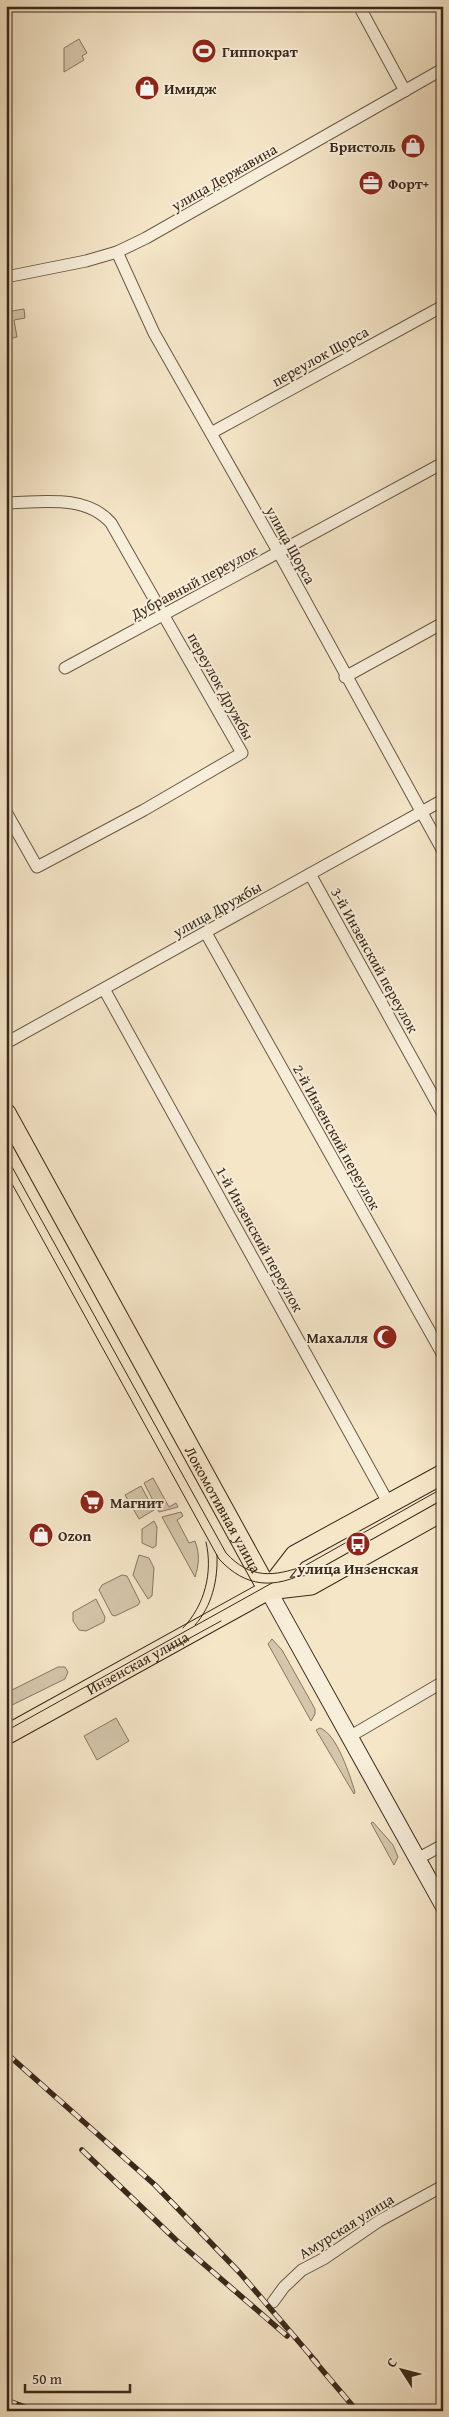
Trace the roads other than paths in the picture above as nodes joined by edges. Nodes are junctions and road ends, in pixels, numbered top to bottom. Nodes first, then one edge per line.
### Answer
1 (358, 6) edge
2 (443, 69) edge
3 (405, 91) junction
4 (117, 252) junction
5 (6, 277) edge
6 (443, 306) edge
7 (211, 433) junction
8 (443, 463) edge
9 (6, 502) edge
10 (279, 553) junction
11 (164, 615) junction
12 (443, 623) edge
13 (65, 668) dead end
14 (345, 677) junction
15 (443, 800) edge
16 (6, 812) edge
17 (420, 813) junction
18 (443, 851) edge
19 (310, 874) junction
20 (206, 933) junction
21 (104, 989) junction
22 (6, 1043) edge
23 (6, 1113) edge
24 (443, 1114) edge
25 (443, 1355) edge
26 (443, 1474) edge
27 (389, 1504) junction
28 (443, 1511) edge
29 (268, 1590) junction
30 (443, 1682) edge
31 (6, 1735) edge
32 (350, 1737) junction
33 (443, 1845) edge
34 (417, 1859) junction
35 (443, 1905) edge
36 (443, 2186) edge
37 (273, 2302) dead end

1 - 3 street
2 - 3 street, улица Державина
3 - 4 street, улица Державина
4 - 5 street, улица Державина
4 - 7 street, улица Щорса
6 - 7 street, переулок Щорса
7 - 10 street, улица Щорса
8 - 10 street, Дубравный переулок
9 - 11 street, переулок Дружбы
10 - 11 street, Дубравный переулок
10 - 14 street, улица Щорса
11 - 13 street, Дубравный переулок
11 - 16 street, переулок Дружбы
12 - 14 street
14 - 17 street, улица Щорса
15 - 17 street, улица Дружбы
17 - 18 street, улица Щорса
17 - 19 street, улица Дружбы
19 - 20 street, улица Дружбы
19 - 24 street, 3-й Инзенский переулок
20 - 21 street, улица Дружбы
20 - 25 street, 2-й Инзенский переулок
21 - 22 street, улица Дружбы
21 - 27 street, 1-й Инзенский переулок
23 - 29 main road, Локомотивная улица
26 - 27 main road, Инзенская улица
27 - 29 main road, Инзенская улица
28 - 29 main road, Инзенская улица
29 - 31 main road, Инзенская улица
29 - 32 main road, Локомотивная улица
30 - 32 street
32 - 34 main road, Локомотивная улица
33 - 34 street
34 - 35 main road, Локомотивная улица
36 - 37 street, Амурская улица

